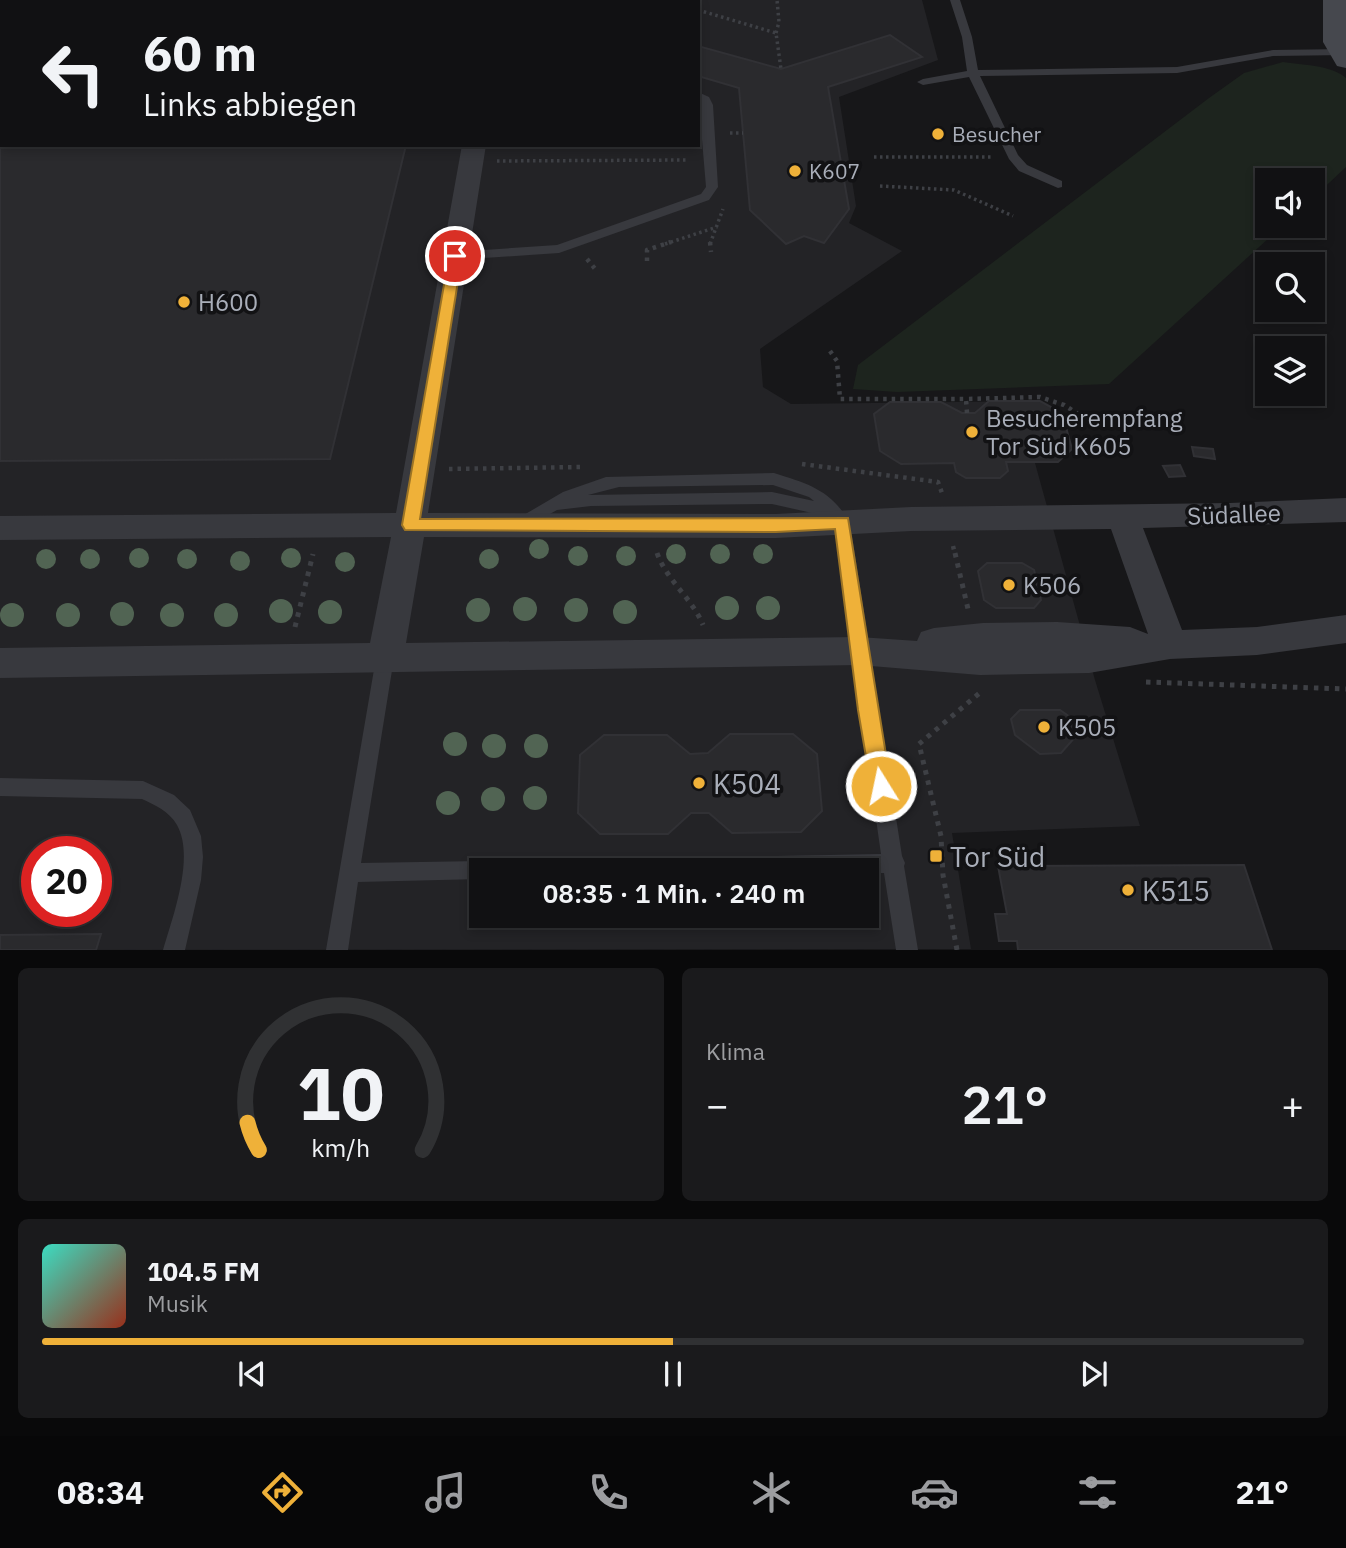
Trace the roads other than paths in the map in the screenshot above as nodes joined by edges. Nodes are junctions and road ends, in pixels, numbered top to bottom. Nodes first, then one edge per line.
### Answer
1 (955, 0) edge
2 (1336, 0) edge
3 (1344, 55) edge
4 (973, 73) junction
5 (923, 82) dead end
6 (700, 96) edge
7 (473, 153) edge
8 (1058, 184) dead end
9 (455, 256) junction
10 (1346, 510) edge
11 (839, 517) junction
12 (1050, 517) junction
13 (1123, 517) junction
14 (410, 525) junction
15 (518, 525) junction
16 (0, 528) edge
17 (1346, 629) edge
18 (1257, 641) junction
19 (1346, 643) edge
20 (1170, 645) junction
21 (859, 651) junction
22 (385, 658) junction
23 (0, 663) edge
24 (0, 787) edge
25 (879, 863) edge
26 (894, 863) junction
27 (469, 870) edge
28 (350, 873) junction
29 (174, 950) edge
30 (337, 950) edge
31 (906, 950) edge

1 - 4 lane
2 - 3 street
3 - 4 lane
4 - 5 lane
4 - 8 lane
6 - 9 lane
7 - 9 street
9 - 14 street
10 - 13 street, Südallee
11 - 12 street
11 - 12 street
11 - 12 street
11 - 15 street
11 - 15 lane
11 - 21 lane
12 - 13 street, Südallee
13 - 20 street
14 - 15 street
14 - 16 street
14 - 22 street
17 - 18 street
18 - 19 street
18 - 20 street
20 - 21 street
21 - 22 street
21 - 26 lane
22 - 23 street
22 - 28 lane
24 - 29 lane
25 - 26 lane
26 - 31 lane
27 - 28 lane
28 - 30 lane

